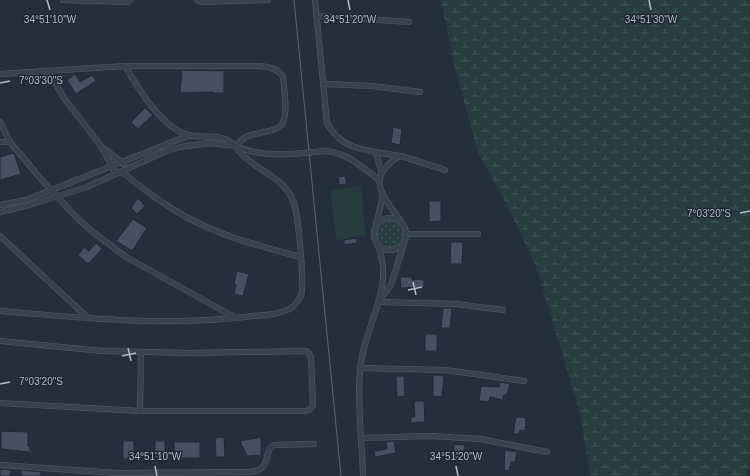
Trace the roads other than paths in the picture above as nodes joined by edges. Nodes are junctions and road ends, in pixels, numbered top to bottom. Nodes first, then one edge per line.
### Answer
1 (63, 0) edge
2 (66, 0) edge
3 (130, 0) edge
4 (197, 0) edge
5 (268, 0) edge
6 (315, 0) edge
7 (316, 16) junction
8 (409, 22) dead end
9 (125, 66) junction
10 (48, 71) junction
11 (0, 74) edge
12 (323, 84) junction
13 (420, 92) dead end
14 (0, 122) edge
15 (190, 135) junction
16 (0, 142) edge
17 (10, 142) junction
18 (235, 145) junction
19 (101, 146) junction
20 (376, 153) junction
21 (399, 156) junction
22 (122, 162) junction
23 (113, 166) junction
24 (445, 170) dead end
25 (381, 171) junction
26 (122, 172) junction
27 (379, 180) junction
28 (52, 190) junction
29 (384, 195) junction
30 (57, 196) junction
31 (0, 206) edge
32 (0, 212) edge
33 (402, 223) junction
34 (375, 228) junction
35 (407, 234) junction
36 (478, 234) dead end
37 (0, 236) edge
38 (405, 242) junction
39 (377, 244) junction
40 (300, 257) junction
41 (380, 300) junction
42 (503, 310) dead end
43 (0, 311) edge
44 (88, 318) junction
45 (237, 318) junction
46 (0, 341) edge
47 (141, 352) junction
48 (360, 368) junction
49 (524, 380) dead end
50 (0, 403) edge
51 (140, 410) junction
52 (361, 438) junction
53 (314, 444) dead end
54 (547, 452) dead end
55 (0, 465) edge
56 (117, 474) edge
57 (363, 476) edge

1 - 2 street
2 - 3 street
4 - 5 street
6 - 7 street
7 - 8 street
7 - 12 street
9 - 10 street
9 - 15 street
9 - 18 street
10 - 11 street
10 - 19 street
12 - 13 street
12 - 20 street
14 - 17 street
15 - 18 street
15 - 22 street
16 - 17 street
17 - 28 street
18 - 26 street
18 - 27 street, bridge
18 - 40 street
19 - 22 street
19 - 23 street
20 - 21 street
20 - 25 street
21 - 24 street
21 - 25 street
22 - 23 street
22 - 26 street
23 - 26 street
23 - 28 street
25 - 27 street
26 - 30 street
26 - 40 street
27 - 29 street
28 - 30 street
28 - 31 street
29 - 33 street
29 - 34 street
30 - 32 street
30 - 45 street
33 - 34 street
33 - 35 street
34 - 39 street
35 - 36 street
35 - 38 street
37 - 44 street
38 - 39 street
38 - 41 street
39 - 41 street
40 - 45 street
41 - 42 street
41 - 48 street
43 - 44 street
44 - 45 street
46 - 47 street
47 - 51 street
47 - 51 street
48 - 49 street
48 - 52 street
50 - 51 street
52 - 54 street
52 - 57 street
53 - 56 street
55 - 56 street

